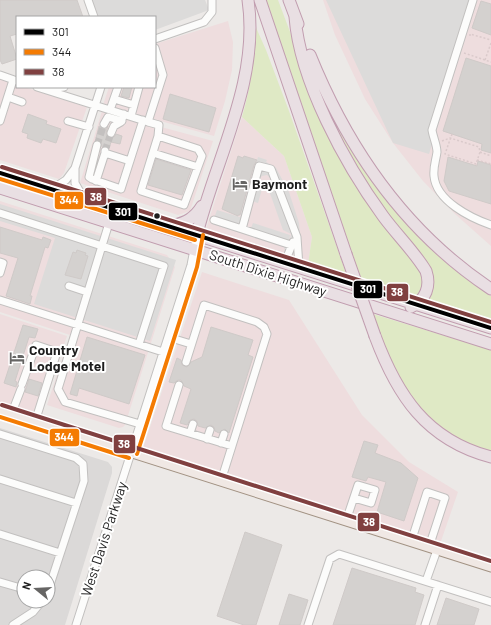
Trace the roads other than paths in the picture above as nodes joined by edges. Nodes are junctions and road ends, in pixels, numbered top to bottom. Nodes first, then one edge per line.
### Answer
1 (88, 0) edge
2 (212, 0) edge
3 (248, 0) edge
4 (260, 0) edge
5 (289, 0) edge
6 (473, 0) edge
7 (94, 16) edge
8 (295, 17) junction
9 (156, 39) edge
10 (157, 58) edge
11 (0, 75) edge
12 (15, 80) edge
13 (40, 88) edge
14 (101, 88) edge
15 (118, 88) edge
16 (139, 88) edge
17 (8, 97) junction
18 (114, 99) junction
19 (22, 102) dead end
20 (95, 105) junction
21 (134, 105) junction
22 (110, 110) junction
23 (126, 117) junction
24 (0, 121) edge
25 (68, 121) dead end
26 (146, 121) junction
27 (104, 124) dead end
28 (88, 127) junction
29 (111, 132) tunnel mouth
30 (158, 136) junction
31 (98, 145) tunnel mouth
32 (153, 153) junction
33 (130, 161) junction
34 (198, 167) junction
35 (75, 168) junction
36 (0, 173) edge
37 (96, 181) junction
38 (0, 188) edge
39 (52, 189) junction
40 (208, 197) junction
41 (84, 199) junction
42 (0, 213) edge
43 (214, 220) dead end
44 (109, 222) junction
45 (491, 225) edge
46 (173, 226) junction
47 (242, 229) junction
48 (197, 234) junction
49 (297, 237) junction
50 (291, 245) junction
51 (102, 246) junction
52 (194, 249) junction
53 (0, 262) edge
54 (285, 262) junction
55 (299, 267) junction
56 (0, 273) edge
57 (69, 286) dead end
58 (491, 289) edge
59 (87, 292) junction
60 (0, 300) edge
61 (417, 305) junction
62 (377, 308) junction
63 (77, 325) junction
64 (491, 328) edge
65 (168, 337) junction
66 (139, 344) junction
67 (192, 344) junction
68 (491, 344) edge
69 (162, 352) junction
70 (186, 362) dead end
71 (179, 385) dead end
72 (0, 411) edge
73 (11, 415) junction
74 (35, 422) junction
75 (140, 424) junction
76 (193, 424) dead end
77 (210, 430) dead end
78 (190, 433) junction
79 (0, 434) edge
80 (224, 434) dead end
81 (207, 439) junction
82 (221, 443) junction
83 (232, 446) junction
84 (131, 452) junction
85 (491, 458) edge
86 (0, 479) edge
87 (221, 481) junction
88 (354, 498) dead end
89 (76, 503) junction
90 (346, 521) junction
91 (0, 534) edge
92 (411, 542) junction
93 (433, 548) junction
94 (60, 553) junction
95 (491, 567) edge
96 (55, 569) edge
97 (426, 581) junction
98 (0, 582) edge
99 (438, 585) junction
100 (16, 587) edge
101 (491, 602) edge
102 (35, 609) edge
103 (13, 625) edge
104 (76, 625) edge
105 (308, 625) edge
106 (425, 625) edge

1 - 7 street
2 - 9 street
3 - 40 highway
4 - 85 highway, bridge
5 - 8 highway
6 - 45 street
8 - 58 highway
8 - 61 highway
10 - 26 street
11 - 12 street
12 - 17 street
13 - 20 street
14 - 20 street
15 - 18 street
16 - 21 street
17 - 19 street
17 - 24 street
18 - 21 street
18 - 22 street
20 - 22 street
20 - 28 street
21 - 23 street
22 - 23 street
23 - 26 street
23 - 27 street
23 - 29 street
25 - 28 street
26 - 30 street
26 - 33 street
28 - 35 street
30 - 32 street
30 - 34 street
31 - 37 street
32 - 34 street
32 - 34 street
33 - 37 street
33 - 37 street
35 - 39 street
35 - 41 street
36 - 39 highway, South Dixie Highway
38 - 44 highway, South Dixie Highway
39 - 41 highway, South Dixie Highway
40 - 46 highway
40 - 48 highway
41 - 46 highway, South Dixie Highway
42 - 51 street
43 - 47 street
44 - 51 street
44 - 52 highway, South Dixie Highway
46 - 48 highway, South Dixie Highway
47 - 49 street
47 - 50 street
48 - 52 street, West Davis Parkway
48 - 54 highway, South Dixie Highway
49 - 50 street
49 - 55 street
50 - 54 street
51 - 59 street
51 - 66 street
52 - 62 highway, South Dixie Highway
52 - 65 street, West Davis Parkway
53 - 56 street
54 - 55 highway, South Dixie Highway
55 - 61 highway, South Dixie Highway
57 - 59 street
59 - 63 street
60 - 63 street
61 - 62 highway
61 - 64 highway, South Dixie Highway
62 - 68 highway, South Dixie Highway
63 - 66 street
63 - 75 street
65 - 67 street
65 - 69 street, West Davis Parkway
66 - 69 street
67 - 70 street
67 - 83 street
69 - 75 street, West Davis Parkway
71 - 78 street
72 - 73 main road
73 - 74 main road
73 - 74 street
74 - 84 main road
75 - 84 street, West Davis Parkway
76 - 78 street
77 - 81 street
78 - 81 street
79 - 89 street
80 - 82 street
81 - 82 street
82 - 83 street
83 - 87 street
84 - 87 main road
84 - 104 street, West Davis Parkway
86 - 89 street
87 - 90 main road
88 - 90 street
89 - 94 street
90 - 92 main road
91 - 94 street
92 - 93 main road
92 - 93 street
93 - 95 main road
93 - 97 street
94 - 96 street
97 - 99 street
97 - 105 street
98 - 100 street
99 - 101 street
99 - 106 street
102 - 103 street

